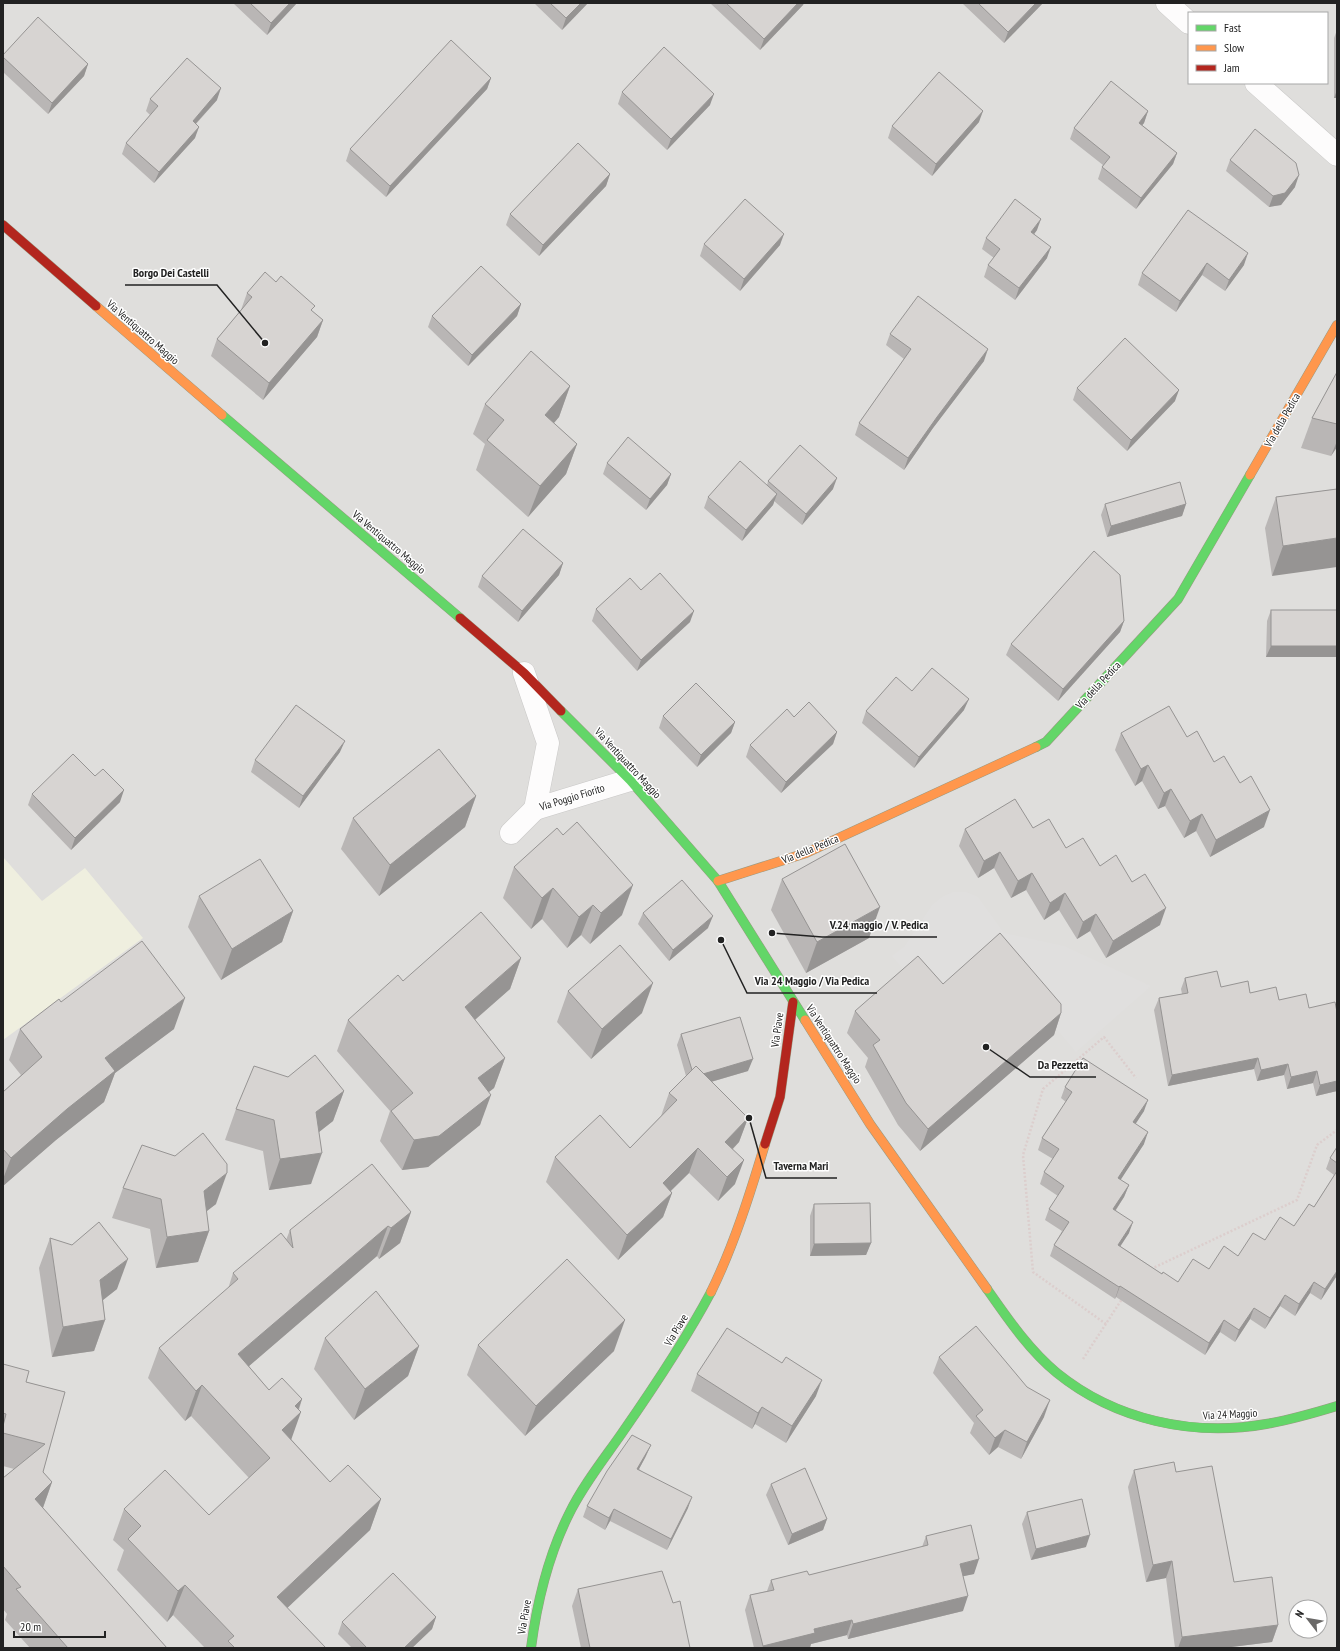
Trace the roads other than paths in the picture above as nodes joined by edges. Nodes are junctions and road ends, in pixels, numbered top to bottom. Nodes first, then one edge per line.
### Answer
1 (1167, 3) edge
2 (1188, 22) edge
3 (1257, 84) edge
4 (1337, 155) edge
5 (3, 225) edge
6 (1337, 325) edge
7 (524, 673) junction
8 (630, 780) junction
9 (535, 809) junction
10 (511, 833) dead end
11 (718, 881) junction
12 (793, 1002) junction
13 (1337, 1406) edge
14 (1124, 1412) joint
15 (531, 1648) edge

1 - 2 street
3 - 4 street
5 - 7 main road, Via Ventiquattro Maggio
6 - 11 main road, Via della Pedica
7 - 8 main road, Via Ventiquattro Maggio
7 - 9 street, Via Poggio Fiorito
8 - 9 street, Via Poggio Fiorito
8 - 11 main road, Via Ventiquattro Maggio
9 - 10 street
11 - 12 main road, Via Ventiquattro Maggio
12 - 14 main road, Via Ventiquattro Maggio
12 - 15 main road, Via Piave
13 - 14 main road, Via 24 Maggio

